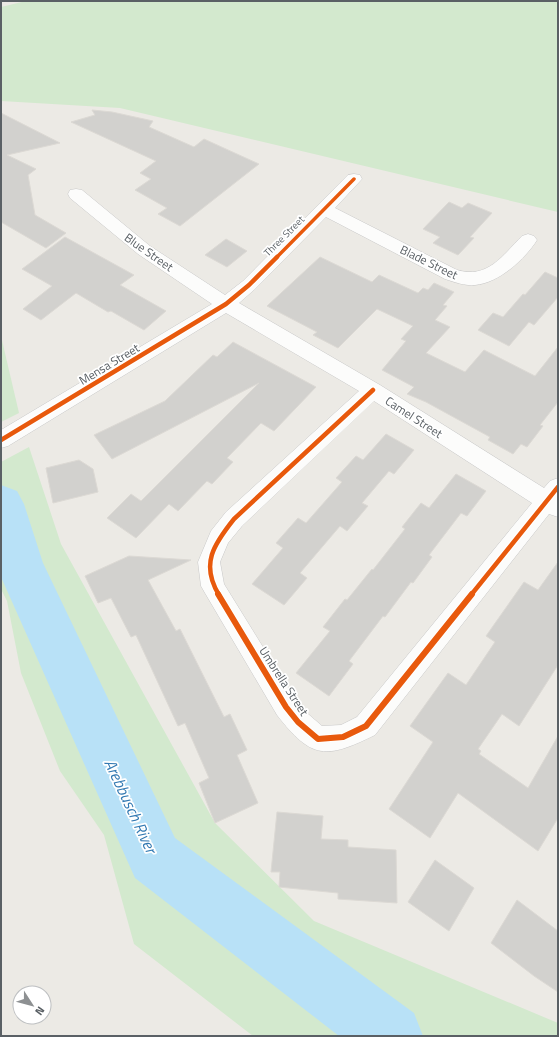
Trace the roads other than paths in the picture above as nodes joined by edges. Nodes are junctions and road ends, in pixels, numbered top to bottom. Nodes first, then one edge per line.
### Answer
1 (354, 179) dead end
2 (76, 194) dead end
3 (324, 209) junction
4 (528, 240) dead end
5 (226, 304) junction
6 (372, 390) junction
7 (1, 440) edge
8 (554, 499) edge

1 - 3 street, Three Street
2 - 5 street, Blue Street
3 - 4 street, Blade Street
3 - 5 street, Three Street
5 - 6 street, Camel Street
5 - 7 street, Mensa Street
6 - 8 street, Camel Street
6 - 8 street, Umbrella Street

